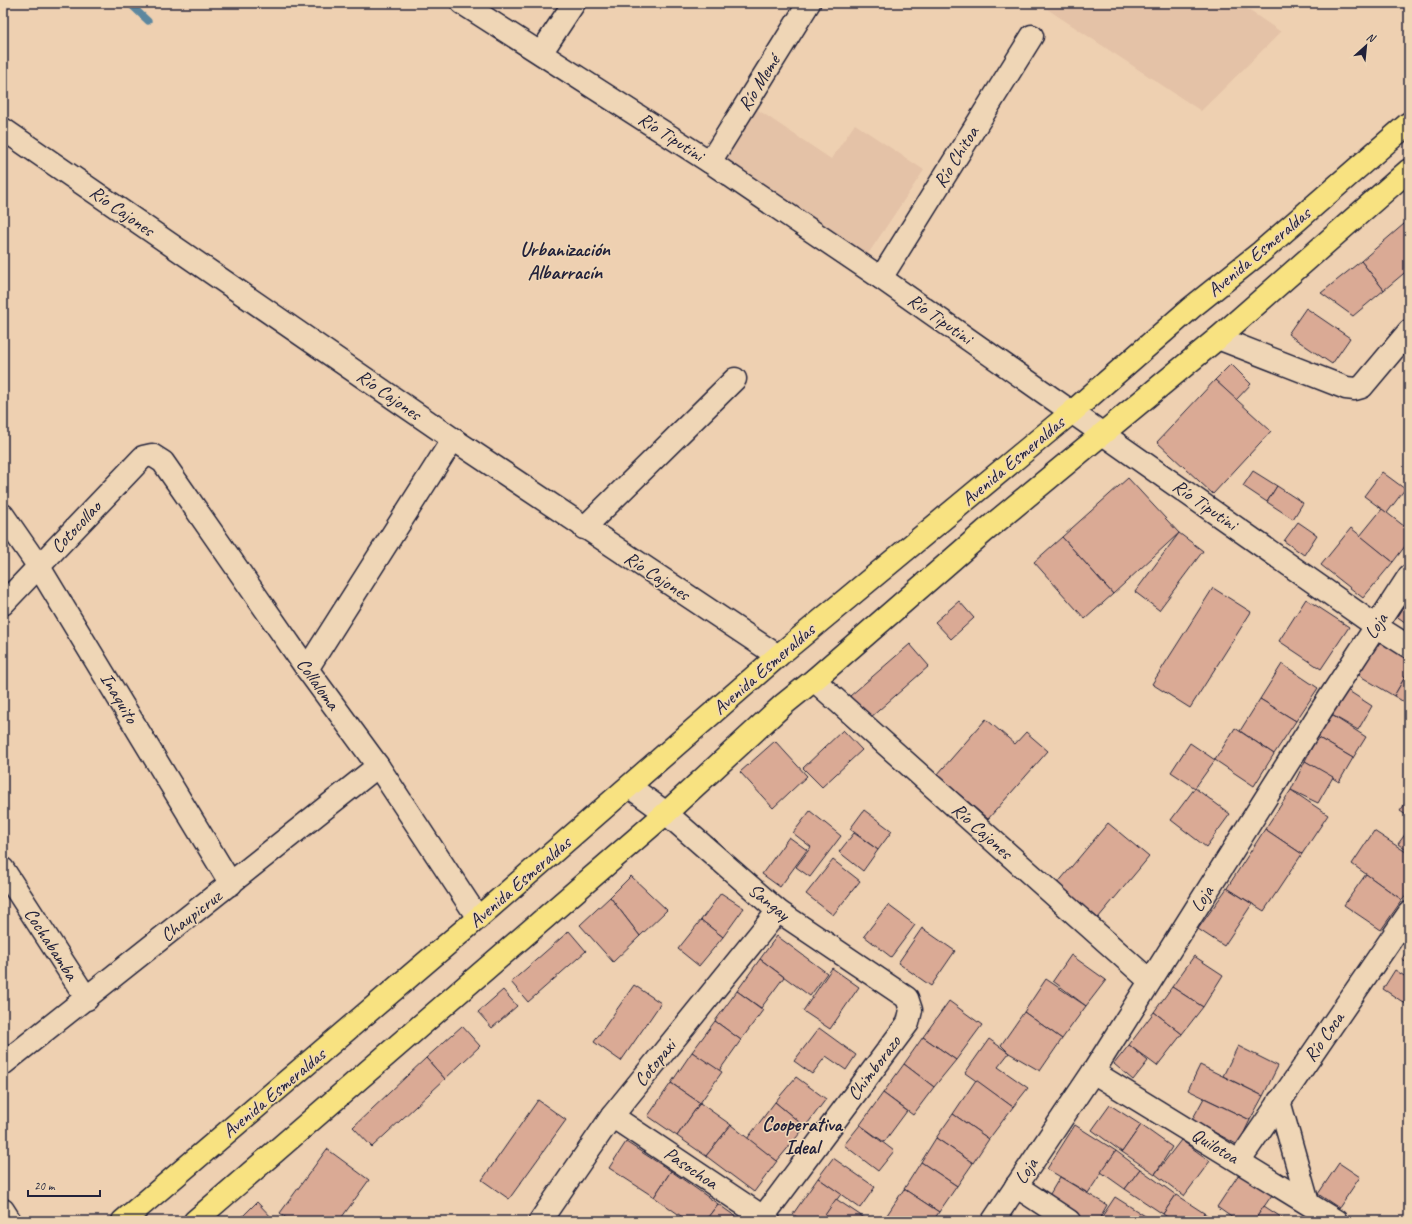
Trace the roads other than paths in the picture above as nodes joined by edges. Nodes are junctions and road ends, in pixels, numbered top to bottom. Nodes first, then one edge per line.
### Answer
1 (462, 3) edge
2 (574, 3) edge
3 (809, 3) edge
4 (1032, 36) dead end
5 (541, 53) junction
6 (3, 128) edge
7 (1406, 130) edge
8 (710, 162) junction
9 (1409, 170) edge
10 (881, 278) junction
11 (1409, 331) edge
12 (1218, 338) junction
13 (735, 379) dead end
14 (1072, 412) junction
15 (1104, 434) junction
16 (453, 439) junction
17 (152, 455) joint
18 (3, 515) edge
19 (584, 528) junction
20 (39, 566) junction
21 (1409, 576) edge
22 (3, 604) edge
23 (1376, 626) junction
24 (1409, 647) edge
25 (778, 656) junction
26 (308, 669) junction
27 (814, 680) junction
28 (378, 766) junction
29 (630, 787) junction
30 (666, 812) junction
31 (3, 869) edge
32 (231, 884) junction
33 (778, 911) junction
34 (1409, 913) edge
35 (478, 918) junction
36 (1150, 981) junction
37 (87, 999) junction
38 (911, 1010) joint
39 (3, 1064) edge
40 (1093, 1072) junction
41 (1279, 1101) junction
42 (612, 1116) junction
43 (1239, 1161) junction
44 (1016, 1186) junction
45 (1308, 1203) junction
46 (3, 1210) edge
47 (764, 1220) edge
48 (10, 1221) edge
49 (123, 1221) edge
50 (195, 1221) edge
51 (540, 1221) edge
52 (993, 1221) edge
53 (1069, 1221) edge
54 (1336, 1221) edge

1 - 5 street, Río Tiputini
2 - 5 street
3 - 8 street, Río Memé
4 - 10 street, Río Chitoa
5 - 8 street, Río Tiputini
6 - 16 street, Río Cajones
7 - 14 main road, Avenida Esmeraldas
8 - 10 street, Río Tiputini
9 - 12 main road, Avenida Esmeraldas
10 - 14 street, Río Tiputini
11 - 12 street
12 - 15 main road, Avenida Esmeraldas
13 - 19 street
14 - 15 street, Río Tiputini
14 - 25 main road, Avenida Esmeraldas
15 - 23 street, Río Tiputini
15 - 27 main road, Avenida Esmeraldas
16 - 19 street, Río Cajones
16 - 26 street
17 - 20 street, Cotocollao
17 - 26 street, Collaloma
18 - 20 street, Inaquito
19 - 25 street, Río Cajones
20 - 22 street, Cotocollao
20 - 32 street, Inaquito
21 - 23 street, Loja
23 - 24 street, Río Tiputini
23 - 36 street, Loja
25 - 29 main road, Avenida Esmeraldas
26 - 28 street, Collaloma
27 - 30 main road, Avenida Esmeraldas
27 - 36 street, Río Cajones
28 - 32 street, Chaupicruz
28 - 35 street, Collaloma
29 - 30 street, Sangay
29 - 35 main road, Avenida Esmeraldas
30 - 33 street, Sangay
30 - 50 main road, Avenida Esmeraldas
31 - 37 street, Cochabamba
32 - 37 street, Chaupicruz
33 - 38 street, Sangay
33 - 42 street, Cotopaxi
34 - 41 street, Río Coca
35 - 49 main road, Avenida Esmeraldas
36 - 40 street, Loja
37 - 39 street, Chaupicruz
38 - 47 street, Chimborazo
40 - 43 street, Quilotoa
40 - 44 street, Loja
41 - 43 street, Río Coca
41 - 45 street
42 - 47 street, Pasochoa
42 - 51 street, Cotopaxi
43 - 45 street, Quilotoa
44 - 52 street, Loja
44 - 53 street
45 - 54 street, Quilotoa
46 - 48 street

